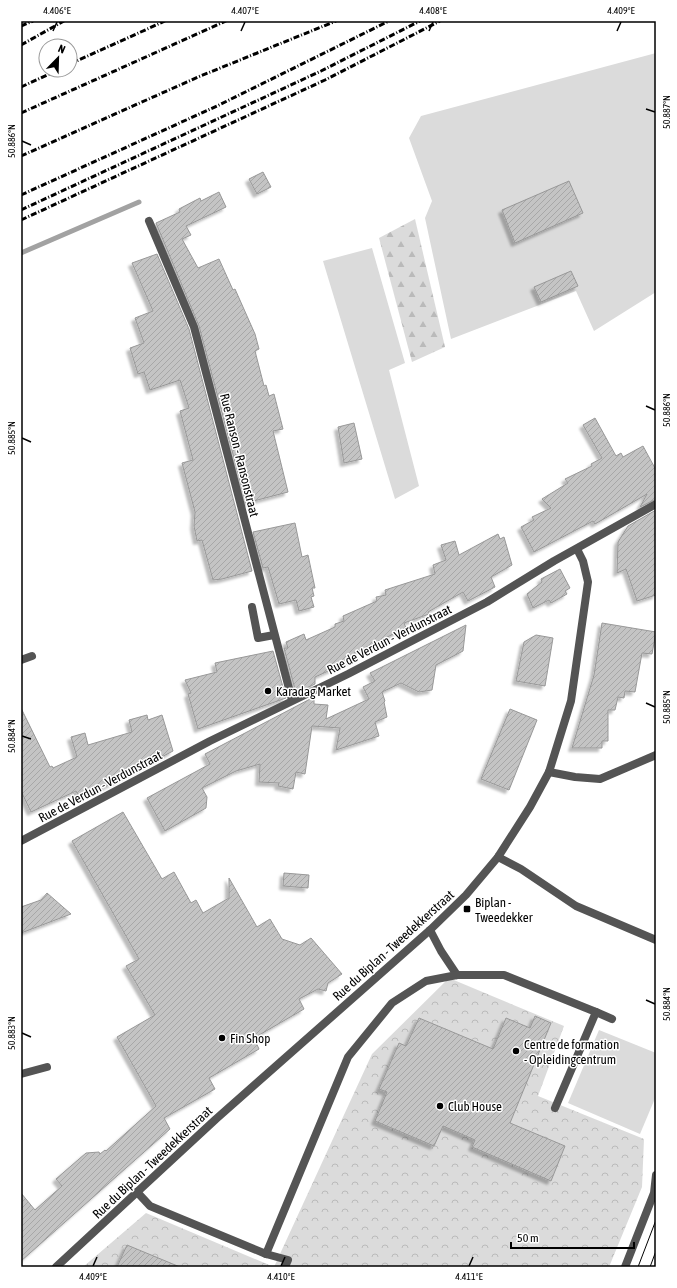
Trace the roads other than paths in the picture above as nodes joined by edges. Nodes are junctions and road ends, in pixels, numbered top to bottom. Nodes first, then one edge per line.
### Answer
1 (149, 221) dead end
2 (656, 504) edge
3 (577, 549) junction
4 (252, 608) dead end
5 (274, 635) junction
6 (32, 656) dead end
7 (21, 660) edge
8 (292, 700) junction
9 (656, 755) edge
10 (549, 772) junction
11 (22, 838) edge
12 (498, 857) junction
13 (430, 930) junction
14 (656, 940) edge
15 (457, 975) junction
16 (596, 1012) junction
17 (612, 1019) dead end
18 (46, 1067) dead end
19 (21, 1074) edge
20 (555, 1108) dead end
21 (656, 1175) edge
22 (136, 1192) junction
23 (266, 1254) junction
24 (56, 1267) edge
25 (285, 1267) edge
26 (625, 1267) edge

1 - 5 street, Rue Ranson - Ransonstraat
2 - 3 street, Rue de Verdun - Verdunstraat
3 - 8 street, Rue de Verdun - Verdunstraat
3 - 10 street, Rue du Biplan - Tweedekkerstraat
4 - 5 street
5 - 8 street, Rue Ranson - Ransonstraat
6 - 7 street
8 - 11 street, Rue de Verdun - Verdunstraat
9 - 10 street
10 - 12 street, Rue du Biplan - Tweedekkerstraat
12 - 13 street, Rue du Biplan - Tweedekkerstraat
12 - 14 street
13 - 15 street
13 - 22 street, Rue du Biplan - Tweedekkerstraat
15 - 16 street
15 - 23 street
16 - 17 street
16 - 20 street
18 - 19 street
21 - 26 street
22 - 23 street
22 - 24 street, Rue du Biplan - Tweedekkerstraat
23 - 25 street

